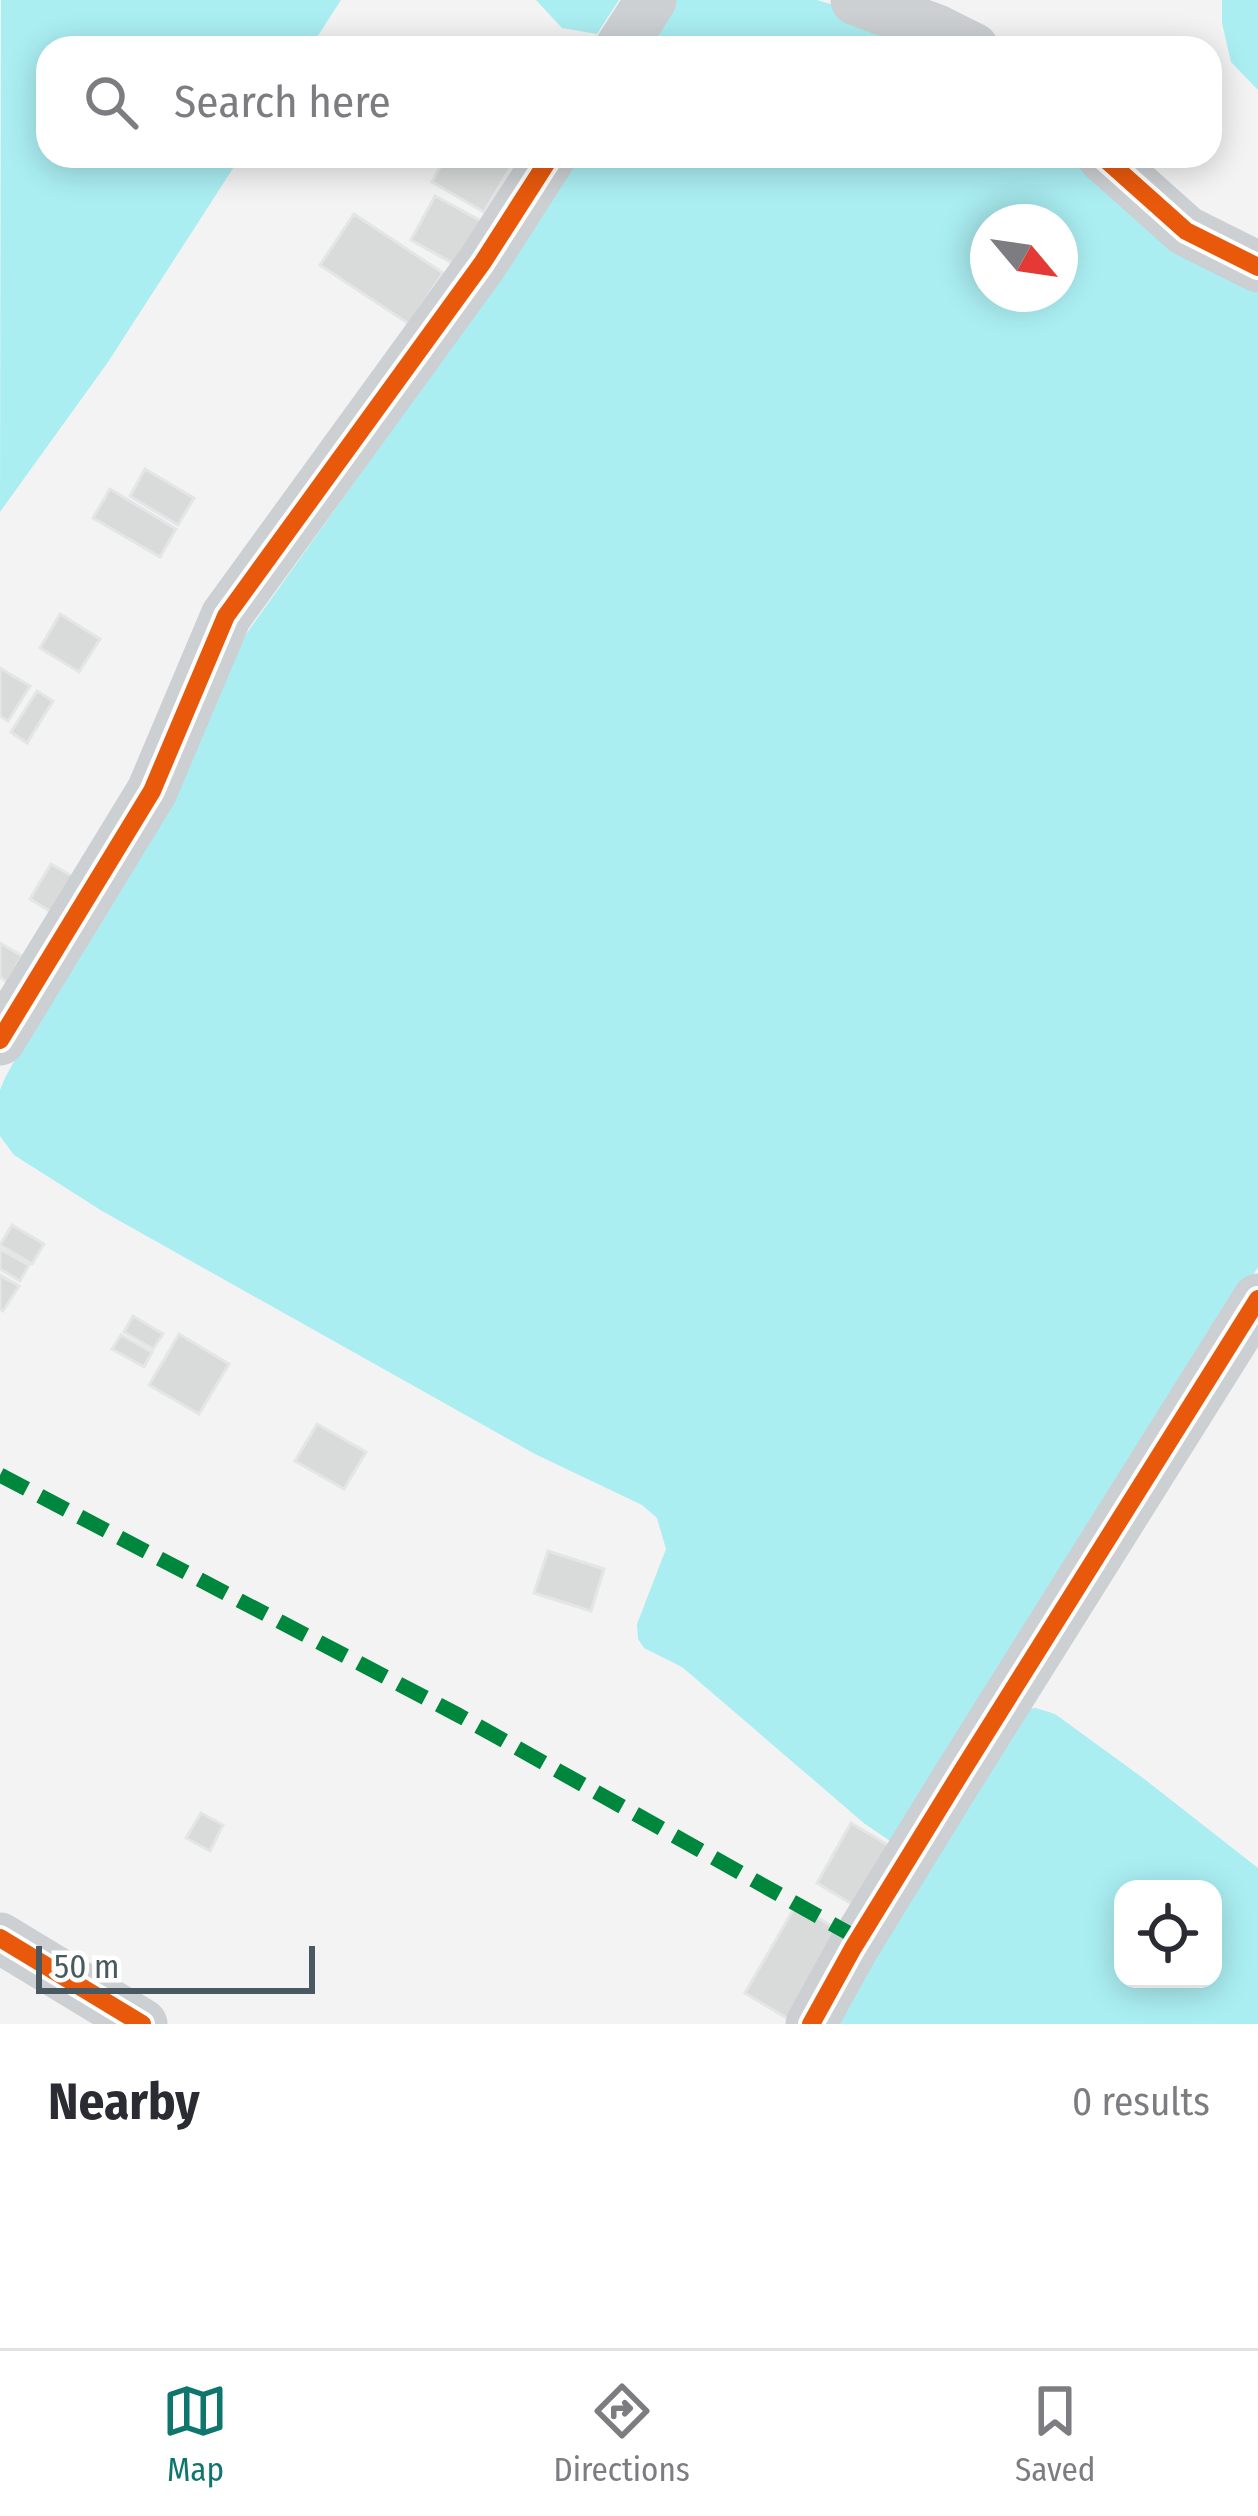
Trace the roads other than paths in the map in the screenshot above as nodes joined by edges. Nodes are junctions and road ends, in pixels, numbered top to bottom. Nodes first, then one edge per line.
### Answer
1 (651, 0) edge
2 (856, 0) edge
3 (628, 36) edge
4 (950, 36) edge
5 (543, 168) edge
6 (1115, 168) edge
7 (1258, 267) edge
8 (0, 1040) edge
9 (1258, 1299) edge
10 (0, 1938) edge
11 (142, 2024) edge
12 (811, 2024) edge

1 - 3 street
2 - 4 street
5 - 8 street
6 - 7 street
9 - 12 street
10 - 11 street

